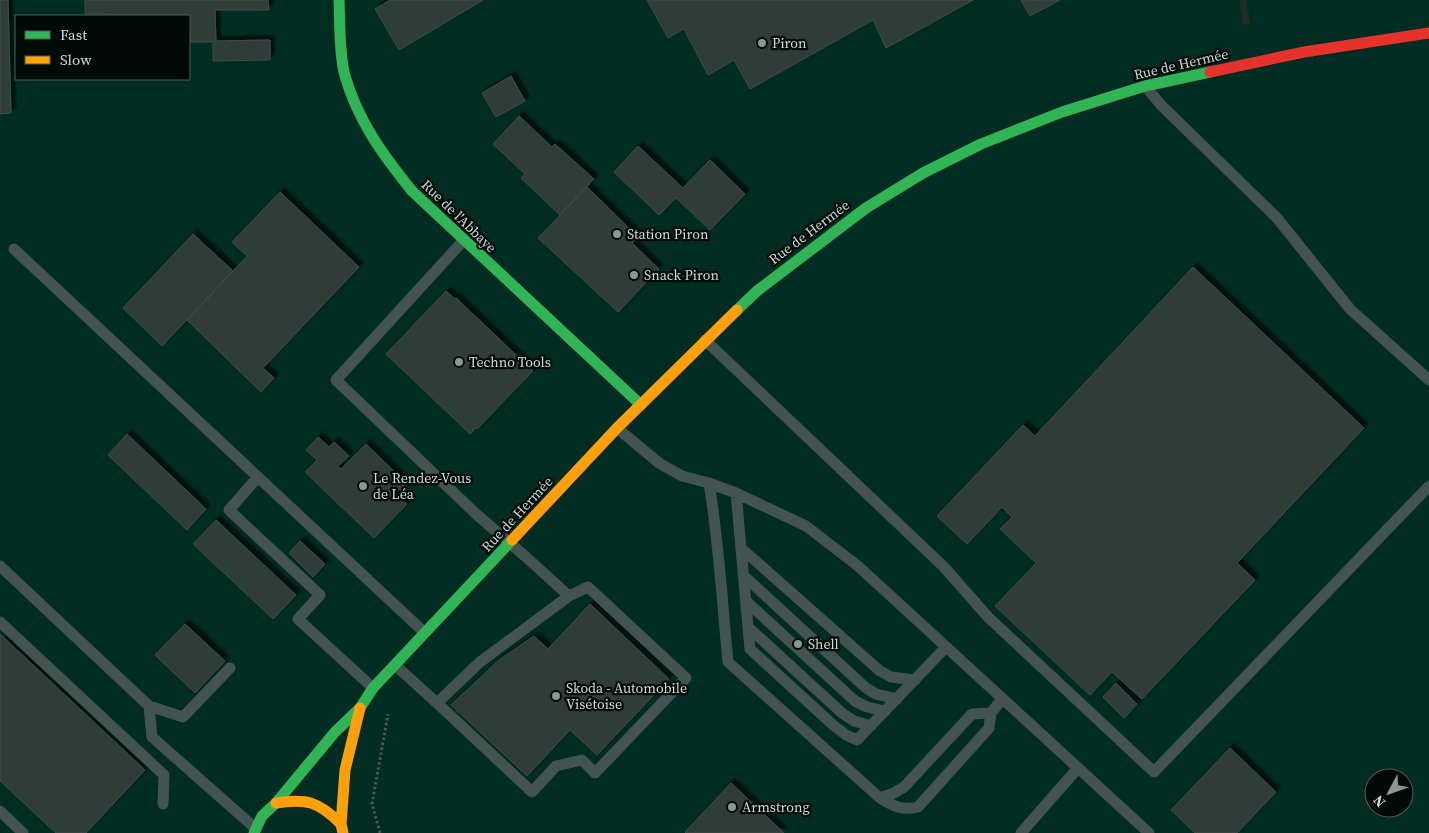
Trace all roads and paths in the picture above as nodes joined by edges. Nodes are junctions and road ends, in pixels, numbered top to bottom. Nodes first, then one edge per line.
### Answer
1 (339, 0) edge
2 (1429, 33) edge
3 (1145, 86) junction
4 (463, 241) junction
5 (14, 249) dead end
6 (705, 340) junction
7 (1429, 380) edge
8 (640, 405) junction
9 (618, 428) junction
10 (258, 477) junction
11 (709, 483) junction
12 (1429, 486) edge
13 (736, 494) junction
14 (510, 543) junction
15 (741, 548) junction
16 (0, 566) edge
17 (743, 575) junction
18 (569, 596) junction
19 (746, 601) junction
20 (0, 622) edge
21 (748, 627) junction
22 (426, 633) junction
23 (946, 646) junction
24 (395, 665) junction
25 (230, 668) dead end
26 (915, 680) junction
27 (373, 688) junction
28 (897, 699) junction
29 (1002, 699) junction
30 (437, 703) junction
31 (149, 706) junction
32 (389, 706) dead end
33 (360, 708) junction
34 (885, 711) junction
35 (990, 713) junction
36 (871, 726) junction
37 (1078, 768) junction
38 (880, 798) junction
39 (276, 803) junction
40 (163, 804) dead end
41 (0, 811) edge
42 (342, 829) edge
43 (252, 831) edge
44 (23, 833) edge
45 (380, 833) edge
46 (1021, 833) edge
47 (1149, 833) edge

1 - 4 street, Rue de l'Abbaye
2 - 3 street, Rue de Hermée
3 - 6 street, Rue de Hermée
3 - 7 lane
4 - 8 street, Rue de l'Abbaye
4 - 14 lane
5 - 10 lane
6 - 8 street, Rue de Hermée
6 - 12 lane
8 - 9 street, Rue de Hermée
9 - 11 lane
9 - 14 street, Rue de Hermée
10 - 22 lane
10 - 27 lane
11 - 13 lane
11 - 38 lane
13 - 15 lane
13 - 23 lane
14 - 18 lane
14 - 22 street, Rue de Hermée
15 - 17 lane
15 - 26 lane
16 - 31 lane
17 - 19 lane
17 - 28 lane
18 - 30 lane
18 - 30 lane
19 - 21 lane
19 - 34 lane
20 - 40 lane
21 - 36 lane
21 - 36 lane
22 - 24 street, Rue de Hermée
23 - 26 lane
23 - 29 lane
24 - 27 street, Rue de Hermée
24 - 30 lane
25 - 31 lane
26 - 28 lane
27 - 33 street, Rue de Hermée
28 - 34 lane
29 - 35 lane
29 - 37 lane
31 - 43 lane
32 - 45 path
33 - 39 street, Rue de Hermée
33 - 42 street, Rue de Hermée
34 - 36 lane
35 - 38 lane
35 - 38 lane
37 - 46 lane
37 - 47 lane
39 - 42 street, Rue de Hermée
39 - 43 street, Rue de Hermée
41 - 44 lane

